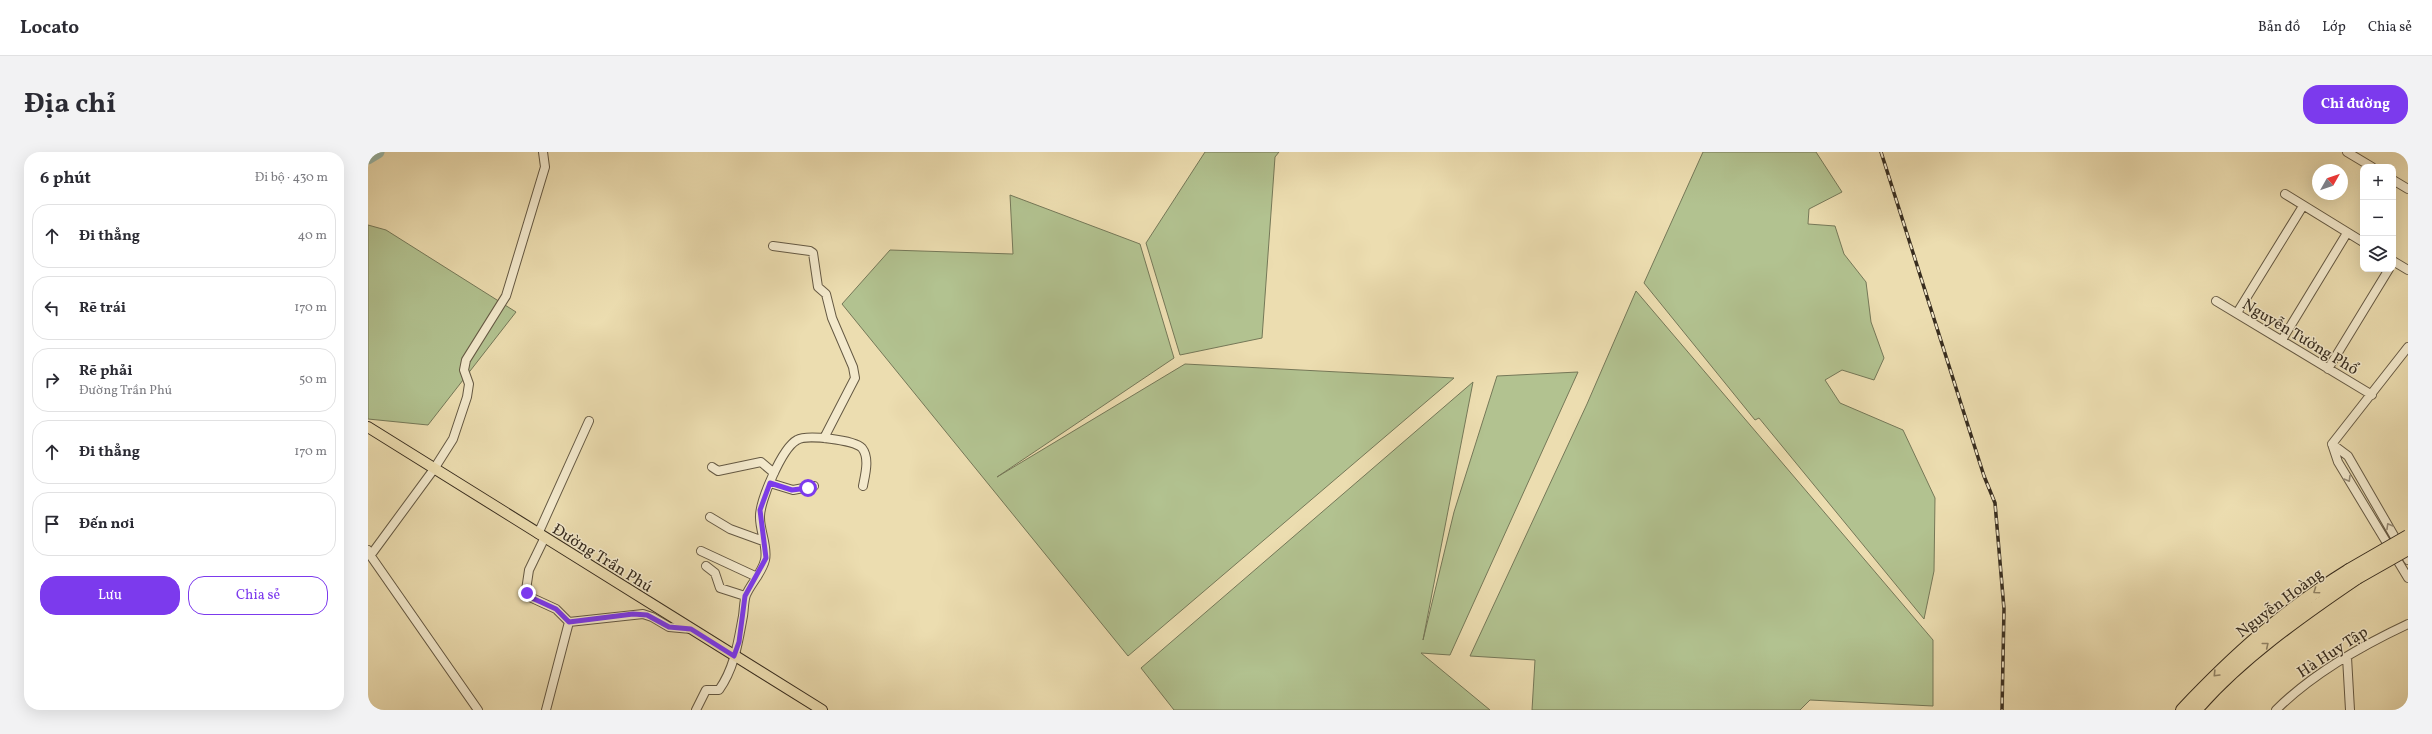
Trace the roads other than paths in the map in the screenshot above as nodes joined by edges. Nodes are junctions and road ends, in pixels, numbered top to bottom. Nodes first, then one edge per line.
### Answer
1 (543, 152) edge
2 (2347, 152) edge
3 (2367, 164) edge
4 (2396, 182) edge
5 (2408, 189) edge
6 (2285, 194) dead end
7 (2303, 206) junction
8 (2347, 233) junction
9 (2360, 240) edge
10 (773, 246) dead end
11 (2396, 264) edge
12 (2408, 270) edge
13 (2387, 272) edge
14 (2216, 301) dead end
15 (2237, 313) junction
16 (2282, 340) junction
17 (2408, 347) edge
18 (2328, 369) junction
19 (2372, 395) junction
20 (588, 421) dead end
21 (368, 427) edge
22 (824, 438) junction
23 (2332, 444) junction
24 (712, 467) dead end
25 (434, 469) junction
26 (774, 473) junction
27 (770, 483) junction
28 (814, 486) dead end
29 (863, 486) dead end
30 (2381, 513) junction
31 (710, 518) dead end
32 (2372, 518) junction
33 (541, 536) junction
34 (2408, 536) edge
35 (763, 541) junction
36 (2408, 549) edge
37 (368, 551) edge
38 (701, 551) dead end
39 (2408, 560) edge
40 (706, 566) dead end
41 (2353, 574) junction
42 (757, 577) junction
43 (2408, 578) edge
44 (745, 596) junction
45 (569, 622) junction
46 (2408, 624) edge
47 (691, 629) junction
48 (734, 656) junction
49 (2348, 657) junction
50 (478, 710) edge
51 (546, 710) edge
52 (696, 710) edge
53 (822, 710) edge
54 (2182, 710) edge
55 (2196, 710) edge
56 (2276, 710) edge
57 (2350, 710) edge

1 - 25 street
2 - 3 street
4 - 5 street
6 - 7 street
7 - 8 street
7 - 15 street
8 - 9 street
8 - 16 street
10 - 22 street
11 - 12 street
13 - 18 street
14 - 15 street, Nguyễn Tường Phổ
15 - 16 street, Nguyễn Tường Phổ
16 - 18 street, Nguyễn Tường Phổ
17 - 19 street
18 - 19 street, Nguyễn Tường Phổ
19 - 23 street
20 - 33 street
21 - 25 main road, Đường Trần Phú
22 - 26 street
22 - 29 street
23 - 30 street
23 -> 32 street
24 - 26 street
25 - 33 main road, Đường Trần Phú
25 - 37 street
26 - 27 street
27 - 28 street
27 - 35 street
30 - 32 street
39 -> 30 street
31 - 35 street
32 - 43 street
33 - 45 street
33 - 47 main road, Đường Trần Phú
34 - 41 highway, Nguyễn Hoàng, bridge
35 - 42 street
36 - 41 highway, Nguyễn Hoàng, bridge
37 - 50 street
38 - 42 street
40 - 44 street
41 -> 54 highway, Nguyễn Hoàng
55 -> 41 highway, Nguyễn Hoàng
42 - 44 street
44 - 48 street
45 - 47 street
45 - 51 street
46 - 49 street, Hà Huy Tập
47 - 48 main road, Đường Trần Phú
48 - 52 street
48 - 53 main road, Đường Trần Phú
49 - 56 street, Hà Huy Tập
49 - 57 street

